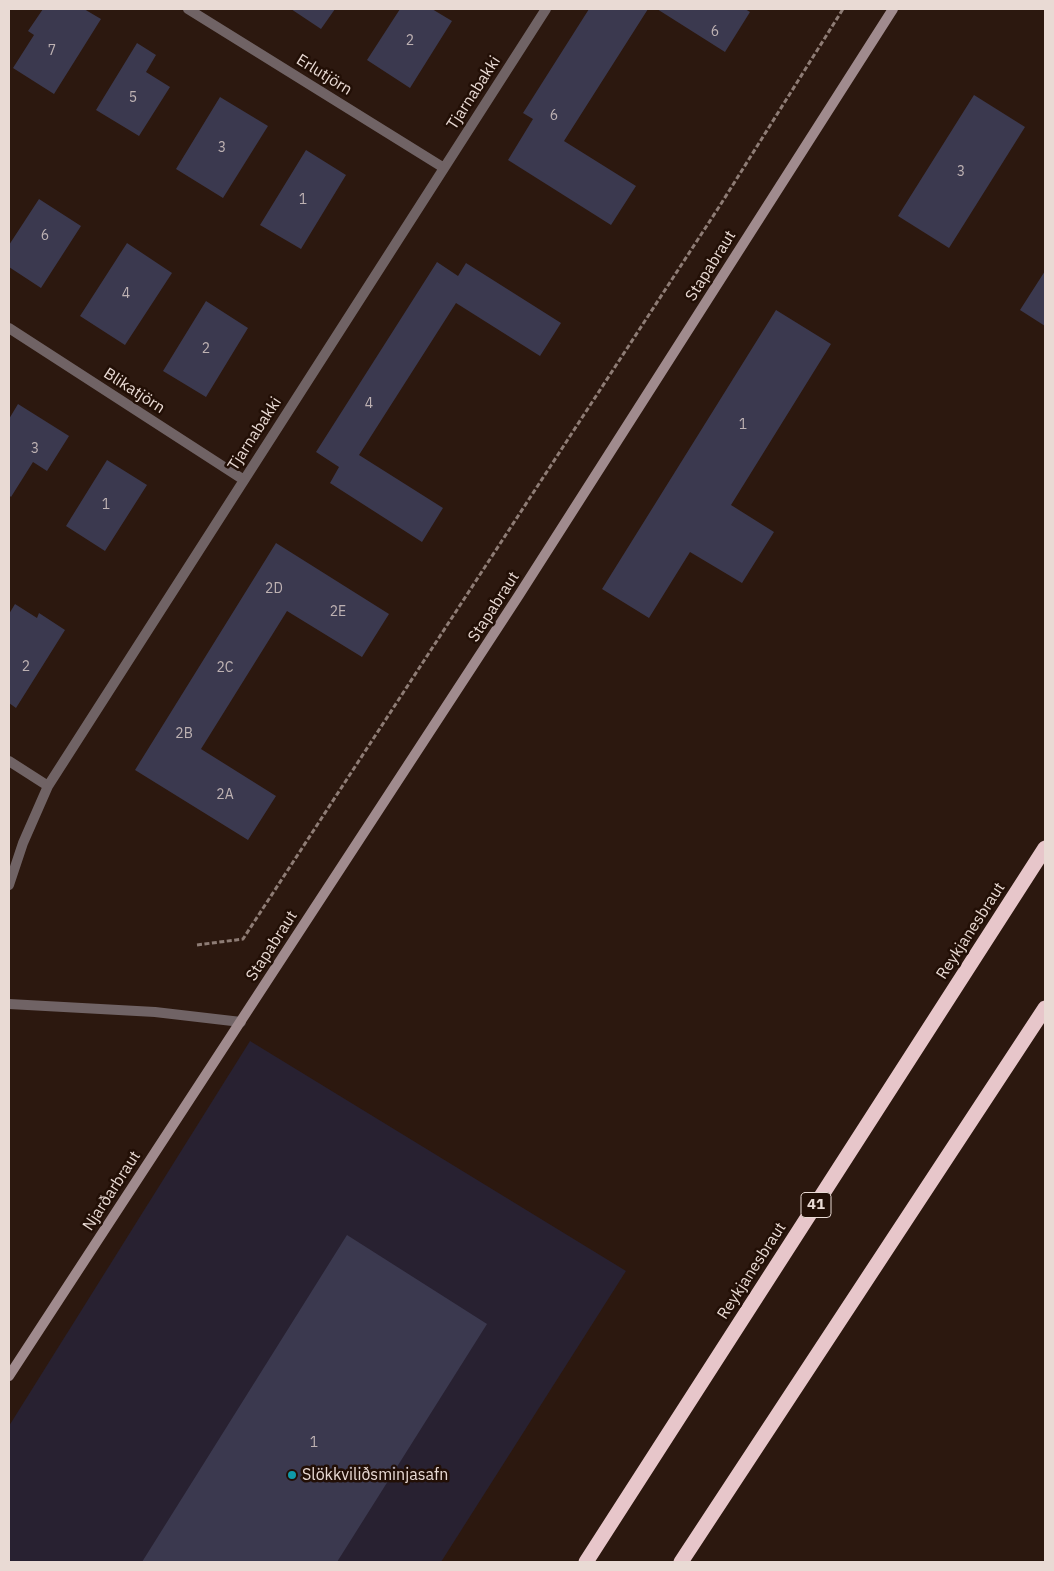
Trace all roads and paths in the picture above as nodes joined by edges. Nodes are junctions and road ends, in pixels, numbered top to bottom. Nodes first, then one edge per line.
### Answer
1 (188, 9) edge
2 (546, 9) edge
3 (843, 9) edge
4 (893, 9) edge
5 (444, 168) junction
6 (9, 328) edge
7 (244, 480) junction
8 (9, 761) edge
9 (48, 786) junction
10 (1045, 848) edge
11 (9, 885) edge
12 (197, 945) dead end
13 (9, 1004) edge
14 (1045, 1008) edge
15 (241, 1022) junction
16 (9, 1376) edge
17 (586, 1562) edge
18 (681, 1562) edge

1 - 5 street, Erlutjörn
2 - 5 street, Tjarnabakki
3 - 12 path
4 - 15 street, Stapabraut
5 - 7 street, Tjarnabakki
6 - 7 street, Blikatjörn
7 - 9 street, Tjarnabakki
8 - 9 street
9 - 11 street, Tjarnabakki
10 - 17 highway, Reykjanesbraut / 41
13 - 15 street
14 - 18 highway
15 - 16 street, Njarðarbraut

